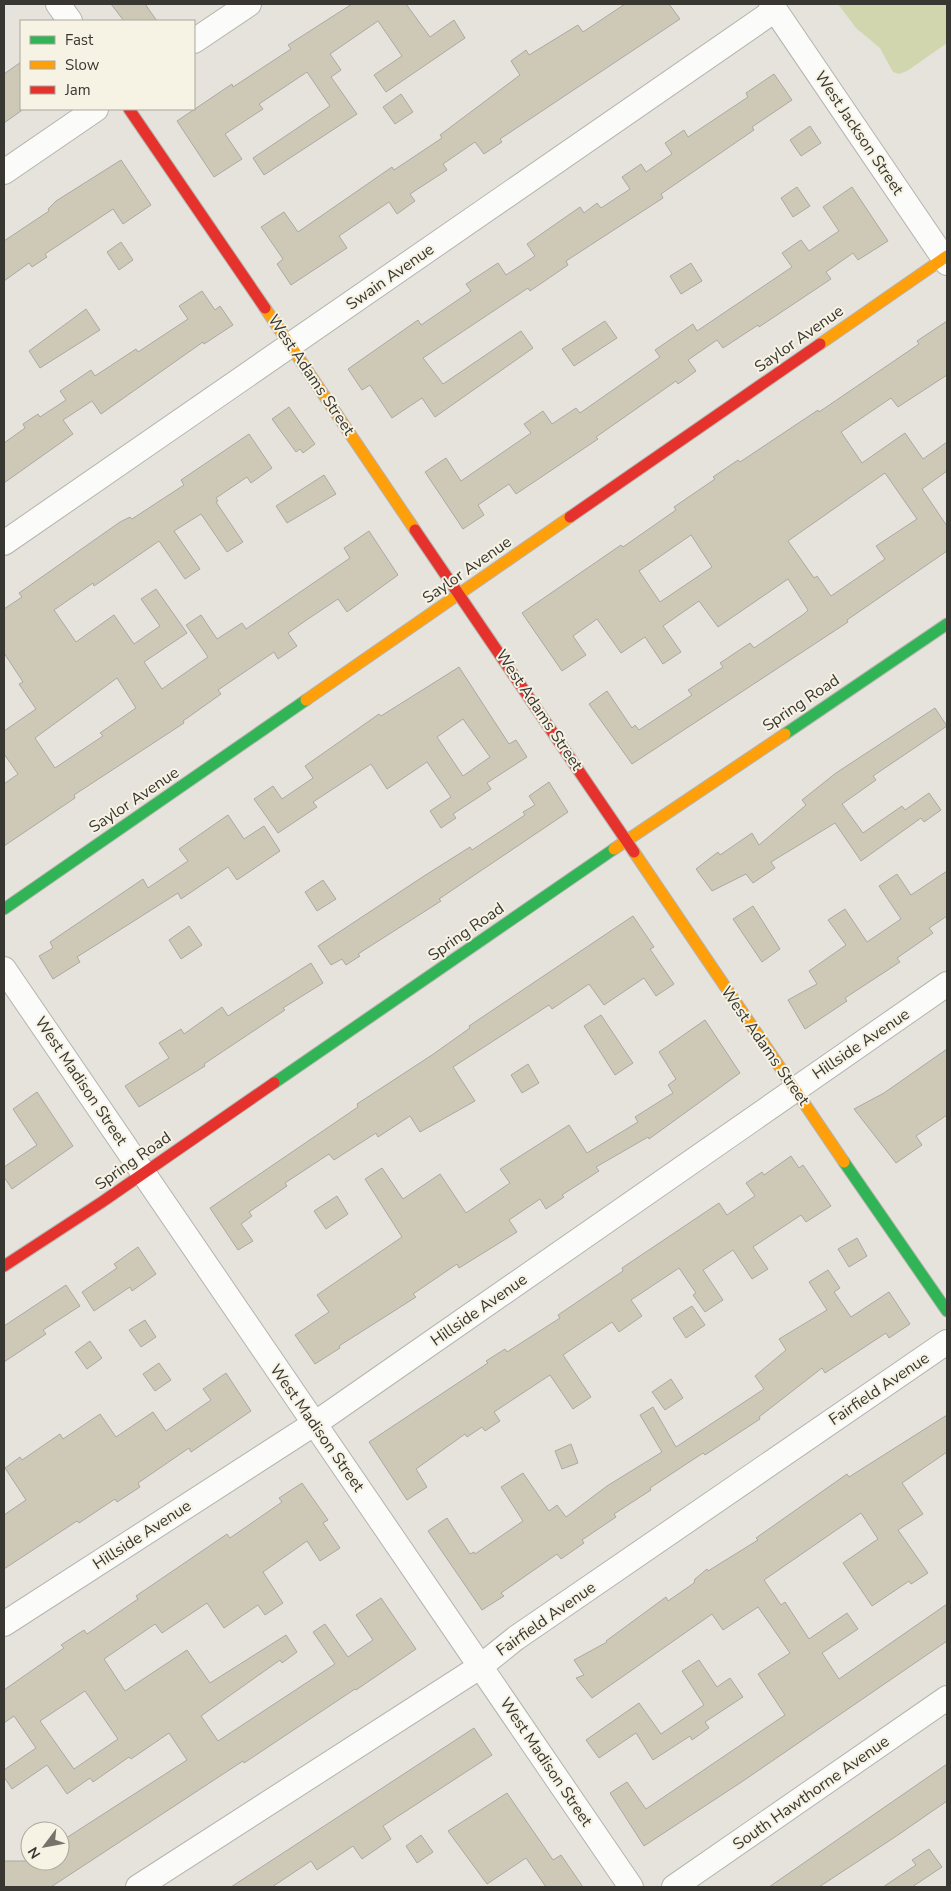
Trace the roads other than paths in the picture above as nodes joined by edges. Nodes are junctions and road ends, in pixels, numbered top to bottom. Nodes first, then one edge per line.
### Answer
1 (58, 4) edge
2 (249, 4) edge
3 (773, 7) edge
4 (69, 20) edge
5 (195, 41) edge
6 (95, 110) edge
7 (130, 110) edge
8 (4, 172) edge
9 (946, 259) edge
10 (291, 346) junction
11 (4, 543) edge
12 (460, 595) junction
13 (947, 624) edge
14 (626, 841) junction
15 (4, 909) edge
16 (4, 969) edge
17 (947, 984) edge
18 (795, 1089) junction
19 (144, 1173) junction
20 (4, 1266) edge
21 (947, 1311) edge
22 (947, 1342) edge
23 (315, 1424) junction
24 (4, 1624) edge
25 (480, 1666) junction
26 (947, 1698) edge
27 (138, 1887) edge
28 (632, 1887) edge
29 (674, 1887) edge

1 - 4 street
2 - 5 street
3 - 9 street, West Jackson Street
3 - 10 street, Swain Avenue
6 - 8 street
7 - 10 street, West Adams Street
9 - 12 street, Saylor Avenue
10 - 11 street, Swain Avenue
10 - 12 street, West Adams Street
12 - 14 street, West Adams Street
12 - 15 street, Saylor Avenue
13 - 14 street, Spring Road
14 - 18 street, West Adams Street
14 - 19 street, Spring Road
16 - 19 street, West Madison Street
17 - 18 street, Hillside Avenue
18 - 21 street, West Adams Street
18 - 23 street, Hillside Avenue
19 - 20 street, Spring Road
19 - 23 street, West Madison Street
22 - 25 street, Fairfield Avenue
23 - 24 street, Hillside Avenue
23 - 25 street, West Madison Street
25 - 27 street, Fairfield Avenue
25 - 28 street, West Madison Street
26 - 29 street, South Hawthorne Avenue

